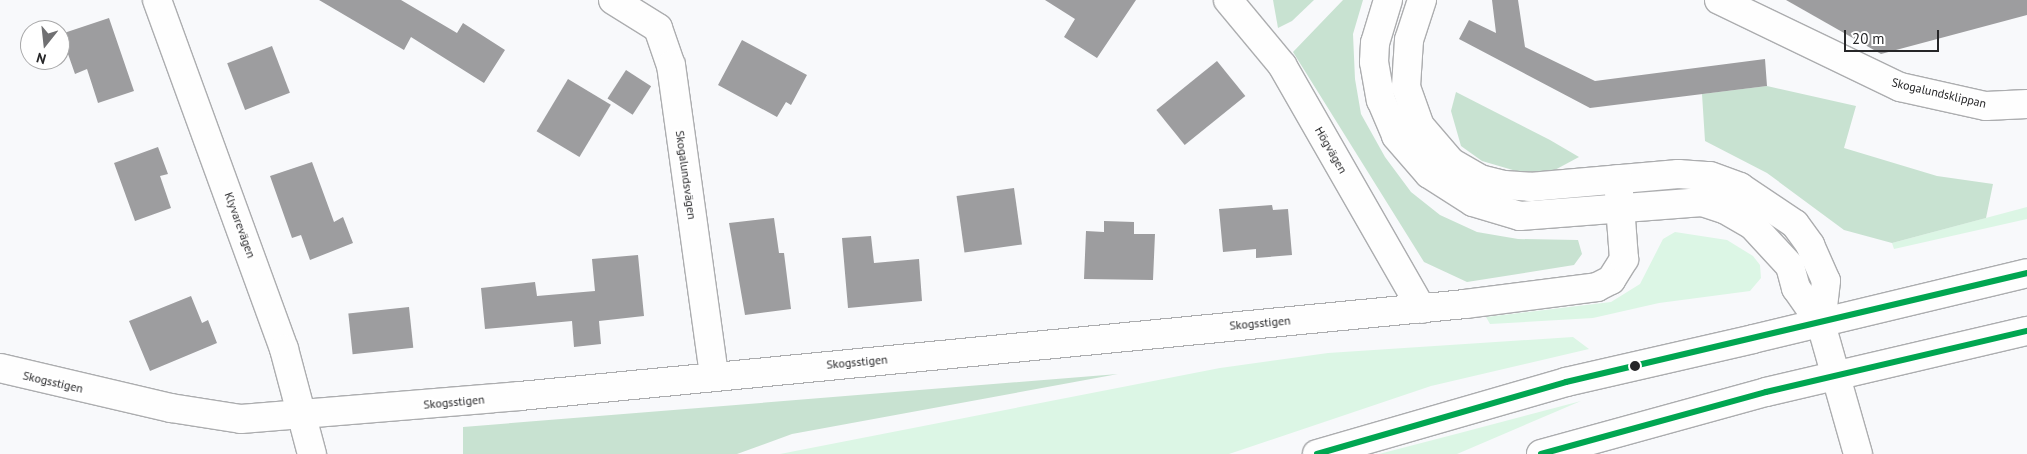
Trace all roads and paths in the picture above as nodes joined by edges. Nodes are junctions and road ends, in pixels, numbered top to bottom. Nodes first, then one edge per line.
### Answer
1 (157, 0) edge
2 (613, 0) edge
3 (1228, 0) edge
4 (1388, 0) edge
5 (1422, 0) edge
6 (1719, 0) edge
7 (2027, 104) edge
8 (1618, 179) junction
9 (1621, 208) junction
10 (2027, 273) edge
11 (1422, 309) junction
12 (1821, 324) junction
13 (2027, 332) edge
14 (0, 368) edge
15 (714, 376) junction
16 (1836, 377) junction
17 (304, 414) junction
18 (312, 454) edge
19 (1317, 454) edge
20 (1541, 454) edge
21 (1858, 454) edge

1 - 17 main road, Klyvarevägen
2 - 15 main road, Skogalundsvägen
3 - 11 main road, Högvägen
4 - 9 main road
5 - 8 main road
6 - 7 main road, Skogalundsklippan
8 - 9 main road, Skogsstigen
8 - 12 main road
9 - 11 main road, Skogsstigen
9 - 12 main road
10 - 12 main road
11 - 15 main road, Skogsstigen
12 - 16 main road
12 - 19 main road
13 - 16 main road
14 - 17 main road, Skogsstigen
15 - 17 main road, Skogsstigen
16 - 20 main road
16 - 21 main road
17 - 18 main road, Klyvarevägen

